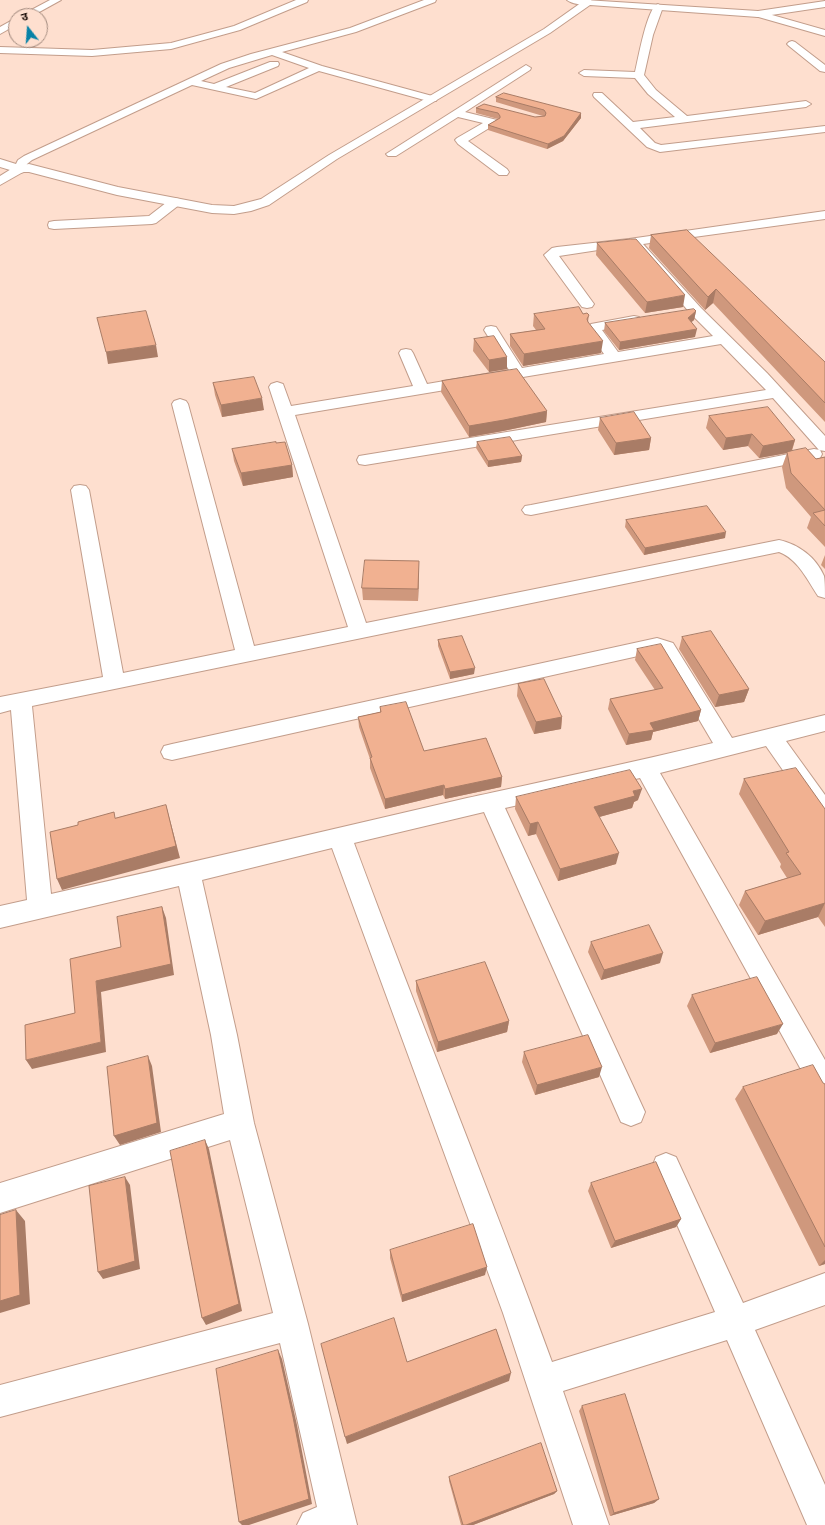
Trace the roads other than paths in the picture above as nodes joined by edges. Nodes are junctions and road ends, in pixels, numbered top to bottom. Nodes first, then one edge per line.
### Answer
1 (57, 0) edge
2 (304, 0) edge
3 (411, 0) edge
4 (572, 0) edge
5 (429, 1) edge
6 (588, 2) junction
7 (825, 4) edge
8 (658, 7) junction
9 (41, 8) edge
10 (762, 10) junction
11 (825, 33) edge
12 (792, 44) dead end
13 (0, 50) edge
14 (274, 52) junction
15 (825, 56) edge
16 (290, 58) junction
17 (810, 58) junction
18 (318, 68) junction
19 (526, 68) dead end
20 (824, 69) edge
21 (584, 73) dead end
22 (638, 76) junction
23 (190, 82) junction
24 (213, 88) junction
25 (792, 94) dead end
26 (598, 95) dead end
27 (432, 99) junction
28 (475, 101) junction
29 (489, 105) edge
30 (456, 113) junction
31 (684, 119) junction
32 (630, 126) junction
33 (825, 129) edge
34 (392, 154) dead end
35 (0, 162) edge
36 (20, 169) junction
37 (503, 172) dead end
38 (0, 180) edge
39 (175, 202) junction
40 (825, 215) edge
41 (54, 225) dead end
42 (684, 233) junction
43 (634, 241) junction
44 (696, 244) edge
45 (587, 304) dead end
46 (696, 311) junction
47 (681, 313) edge
48 (650, 318) edge
49 (491, 330) dead end
50 (724, 339) junction
51 (406, 353) dead end
52 (614, 357) junction
53 (518, 373) junction
54 (277, 387) dead end
55 (422, 390) junction
56 (777, 393) junction
57 (180, 404) dead end
58 (286, 412) junction
59 (825, 446) edge
60 (825, 452) edge
61 (365, 460) dead end
62 (80, 490) dead end
63 (531, 510) dead end
64 (825, 592) edge
65 (359, 631) junction
66 (246, 654) junction
67 (114, 682) junction
68 (11, 703) edge
69 (825, 723) edge
70 (772, 737) junction
71 (727, 748) junction
72 (172, 752) dead end
73 (646, 768) junction
74 (491, 802) junction
75 (825, 813) edge
76 (340, 837) junction
77 (188, 873) junction
78 (40, 906) junction
79 (0, 917) edge
80 (825, 1086) edge
81 (631, 1112) dead end
82 (240, 1123) junction
83 (666, 1167) dead end
84 (0, 1198) edge
85 (825, 1289) edge
86 (735, 1322) junction
87 (292, 1324) junction
88 (543, 1381) junction
89 (0, 1401) edge
90 (331, 1522) edge
91 (590, 1525) edge
92 (825, 1525) edge

1 - 9 street
2 - 13 street
3 - 5 street
4 - 6 street
5 - 14 street
6 - 8 street
6 - 27 street
7 - 10 street
8 - 10 street
8 - 22 street
10 - 11 street
12 - 17 street
14 - 16 street
14 - 23 street
15 - 17 street
16 - 18 street
16 - 24 street
17 - 20 street
18 - 24 street
18 - 27 street
19 - 28 street
21 - 22 street
22 - 31 street
23 - 24 street
23 - 36 street
25 - 31 street
26 - 32 street
27 - 39 street
28 - 29 street
28 - 30 street
30 - 34 street
30 - 37 street
31 - 32 street
32 - 33 street
35 - 36 street
36 - 38 street
36 - 39 street
39 - 41 street
40 - 42 street
42 - 43 street
42 - 44 street
43 - 45 street
43 - 46 street
46 - 47 street
46 - 50 street
48 - 52 street
49 - 53 street
50 - 52 street
50 - 56 street
51 - 55 street
52 - 53 street
53 - 55 street
54 - 58 street
55 - 58 street
56 - 59 street
56 - 61 street
57 - 66 street
58 - 65 street
60 - 63 street
62 - 67 street
64 - 65 street
65 - 66 street
66 - 67 street
67 - 68 street
68 - 78 street
69 - 70 street
70 - 71 street
70 - 75 street
71 - 72 street
71 - 73 street
73 - 74 street
73 - 80 street
74 - 76 street
74 - 81 street
76 - 77 street
76 - 88 street
77 - 78 street
77 - 82 street
78 - 79 street
82 - 84 street
82 - 87 street
83 - 86 street
85 - 86 street
86 - 88 street
86 - 92 street
87 - 89 street
87 - 90 street
88 - 91 street

